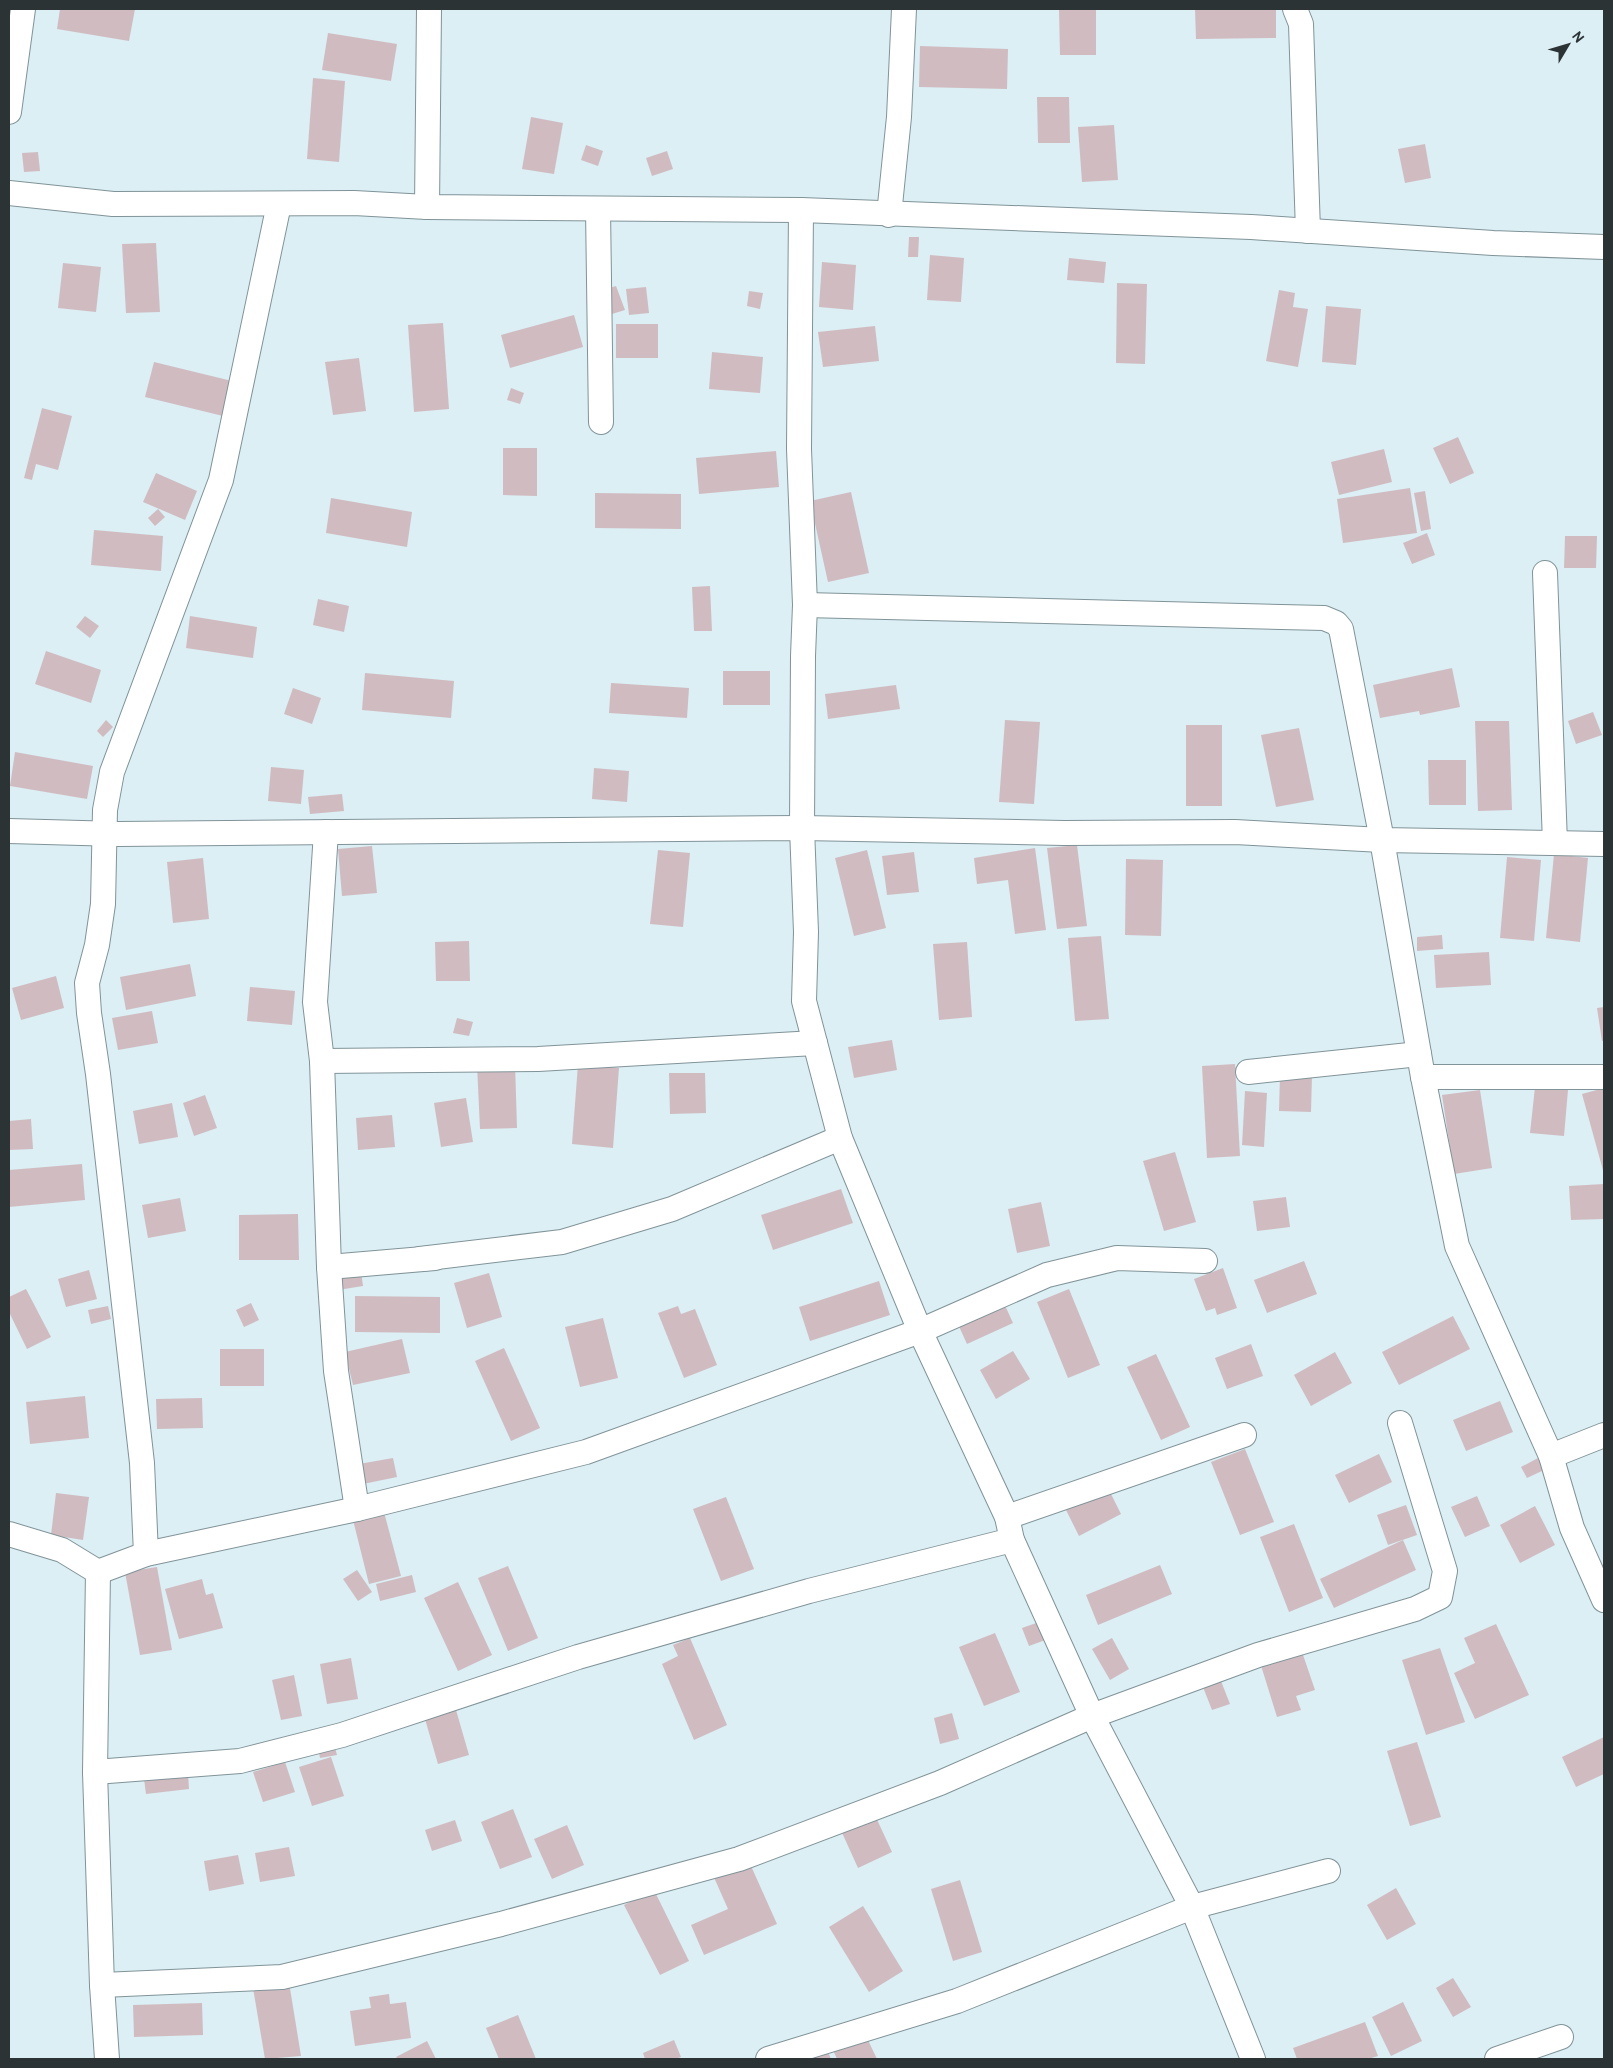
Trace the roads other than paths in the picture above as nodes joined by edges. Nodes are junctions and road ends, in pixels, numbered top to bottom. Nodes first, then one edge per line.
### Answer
1 (23, 9) edge
2 (429, 9) edge
3 (904, 9) edge
4 (1296, 9) edge
5 (9, 112) edge
6 (9, 192) edge
7 (279, 204) junction
8 (427, 207) junction
9 (598, 209) junction
10 (801, 210) junction
11 (889, 215) junction
12 (1308, 231) junction
13 (1604, 247) edge
14 (600, 422) dead end
15 (1545, 573) dead end
16 (805, 605) junction
17 (802, 828) junction
18 (9, 831) edge
19 (326, 832) junction
20 (105, 833) junction
21 (1382, 840) junction
22 (1555, 843) junction
23 (1604, 844) edge
24 (814, 1042) junction
25 (322, 1061) junction
26 (1421, 1066) junction
27 (1248, 1072) dead end
28 (1604, 1077) edge
29 (840, 1138) junction
30 (511, 1251) dead end
31 (420, 1259) junction
32 (1205, 1261) dead end
33 (329, 1266) junction
34 (920, 1331) junction
35 (1400, 1423) dead end
36 (1244, 1435) dead end
37 (1604, 1435) edge
38 (1551, 1456) junction
39 (357, 1509) junction
40 (1007, 1517) junction
41 (9, 1534) edge
42 (1012, 1540) junction
43 (146, 1554) junction
44 (98, 1572) junction
45 (1604, 1600) edge
46 (1092, 1716) junction
47 (95, 1772) junction
48 (1328, 1871) dead end
49 (1192, 1907) junction
50 (102, 1985) junction
51 (1561, 2037) dead end
52 (107, 2059) edge
53 (768, 2059) edge
54 (1253, 2059) edge
55 (1497, 2059) edge

1 - 5 street
2 - 8 street
3 - 11 street
4 - 12 street
6 - 7 street
7 - 8 street
7 - 20 street
8 - 9 street
9 - 10 street
9 - 14 street
10 - 11 street
10 - 16 street
11 - 12 street
12 - 13 street
15 - 22 street
16 - 17 street
16 - 21 street
17 - 19 street
17 - 21 street
17 - 24 street
18 - 20 street
19 - 20 street
19 - 25 street
20 - 43 street
21 - 22 street
21 - 26 street
22 - 23 street
24 - 25 street
24 - 29 street
25 - 33 street
26 - 27 street
26 - 28 street
26 - 38 street
29 - 31 street
29 - 34 street
30 - 31 street
31 - 33 street
32 - 34 street
33 - 39 street
34 - 39 street
34 - 40 street
35 - 46 street
36 - 40 street
37 - 38 street
38 - 45 street
39 - 43 street
40 - 42 street
41 - 44 street
42 - 46 street
42 - 47 street
43 - 44 street
44 - 47 street
46 - 49 street
46 - 50 street
47 - 50 street
48 - 49 street
49 - 53 street
49 - 54 street
50 - 52 street
51 - 55 street

